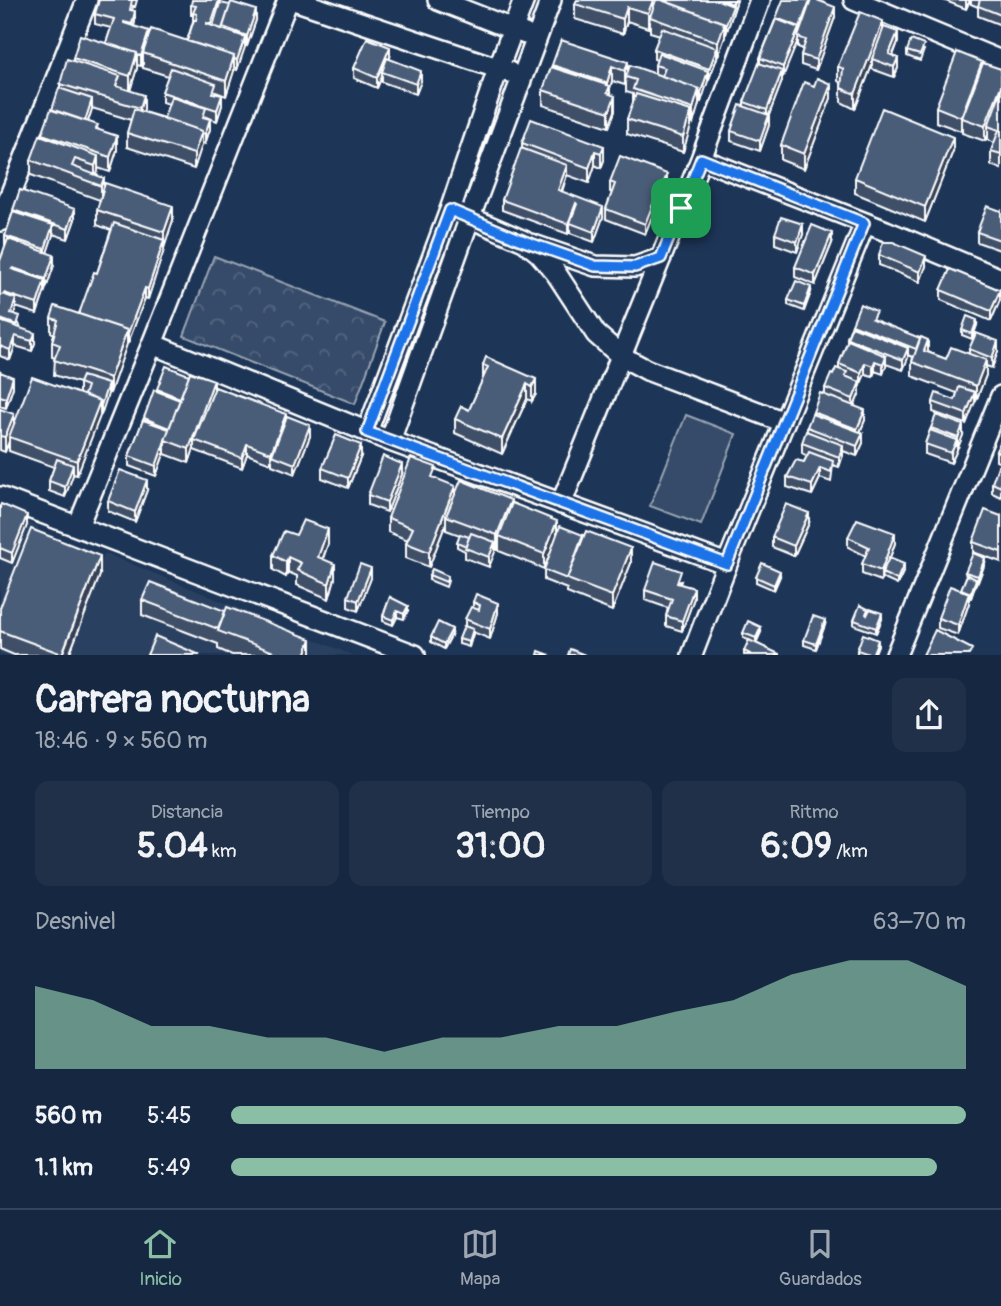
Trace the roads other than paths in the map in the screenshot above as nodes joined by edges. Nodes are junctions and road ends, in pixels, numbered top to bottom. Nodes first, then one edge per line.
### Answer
1 (87, 0) edge
2 (288, 0) edge
3 (294, 0) edge
4 (438, 0) edge
5 (524, 0) edge
6 (551, 0) edge
7 (761, 0) edge
8 (854, 0) edge
9 (513, 29) junction
10 (536, 38) junction
11 (1001, 61) edge
12 (498, 69) junction
13 (522, 76) junction
14 (701, 159) junction
15 (450, 210) junction
16 (470, 218) junction
17 (0, 221) edge
18 (864, 223) junction
19 (524, 241) junction
20 (661, 258) junction
21 (1001, 279) edge
22 (152, 344) junction
23 (621, 356) junction
24 (1001, 396) edge
25 (784, 422) junction
26 (367, 432) junction
27 (390, 441) junction
28 (0, 497) edge
29 (561, 504) junction
30 (78, 526) junction
31 (727, 564) junction
32 (415, 655) edge
33 (692, 655) edge
34 (896, 655) edge

1 - 17 street
2 - 22 street
3 - 12 street
4 - 9 street
5 - 9 street
6 - 10 street
7 - 14 street
8 - 11 street
9 - 10 street
9 - 12 street
10 - 13 street
12 - 13 street
12 - 15 street
13 - 16 street
14 - 18 street
14 - 20 street
15 - 16 street
15 - 26 street
16 - 19 street
16 - 27 street
18 - 21 street
18 - 25 street
19 - 20 street
19 - 23 street
20 - 23 street
22 - 26 street
22 - 30 street
23 - 25 street
23 - 29 street
24 - 34 street
25 - 31 street
26 - 27 street
27 - 29 street
28 - 30 street
29 - 31 street
30 - 32 street
31 - 33 street

